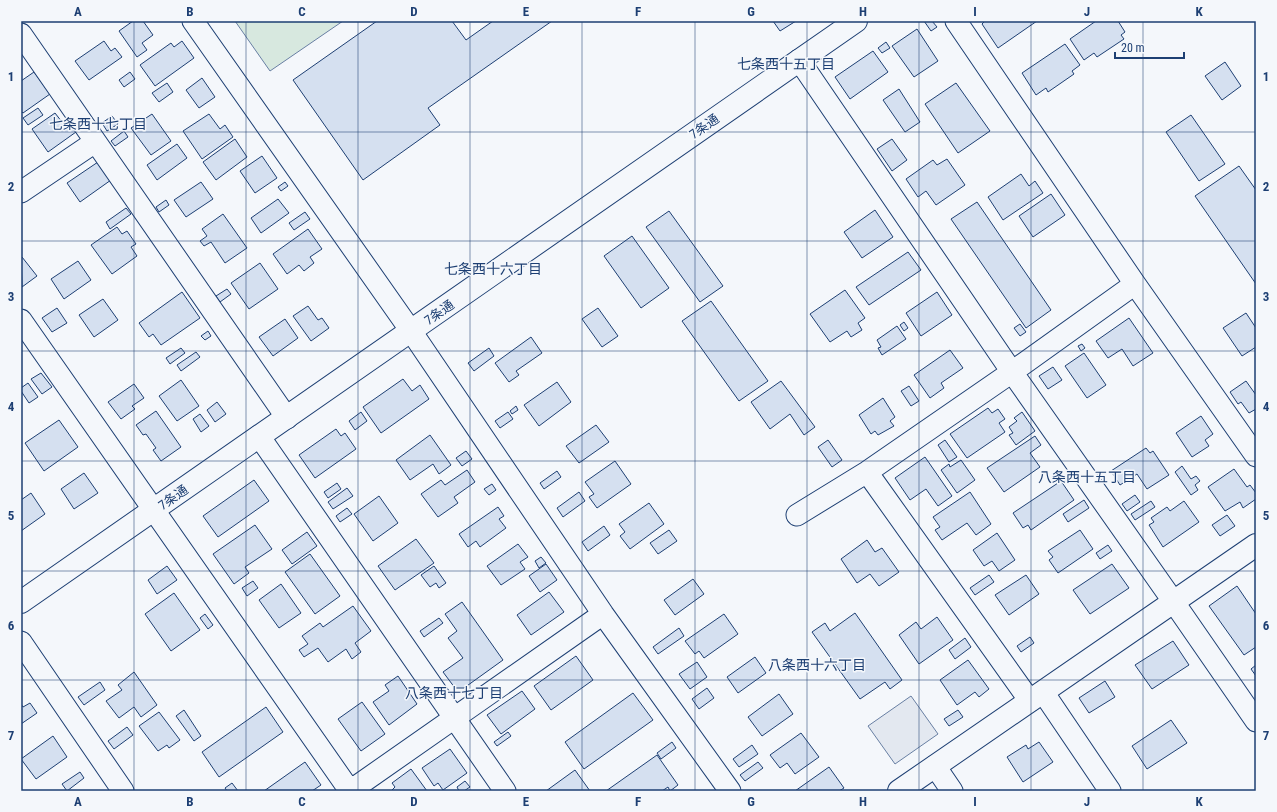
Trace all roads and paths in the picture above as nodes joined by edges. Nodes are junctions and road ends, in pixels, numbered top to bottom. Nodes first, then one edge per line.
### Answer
1 (193, 21) edge
2 (856, 21) edge
3 (956, 21) edge
4 (21, 34) edge
5 (799, 60) junction
6 (95, 142) junction
7 (21, 192) edge
8 (1135, 284) junction
9 (21, 320) edge
10 (411, 331) junction
11 (1012, 372) junction
12 (287, 418) junction
13 (259, 436) junction
14 (1256, 456) edge
15 (867, 472) junction
16 (154, 510) junction
17 (797, 515) dead end
18 (1256, 545) edge
19 (21, 601) edge
20 (1173, 601) junction
21 (603, 614) junction
22 (21, 642) edge
23 (1036, 696) junction
24 (454, 718) junction
25 (1256, 721) edge
26 (935, 766) junction
27 (123, 791) edge
28 (350, 791) edge
29 (505, 791) edge
30 (730, 791) edge
31 (899, 791) edge
32 (952, 791) edge
33 (1110, 791) edge

1 - 10 street
2 - 5 street, 7条通
3 - 8 street
4 - 6 street
5 - 10 street, 7条通
5 - 11 street
6 - 7 street
6 - 12 street
8 - 11 street
8 - 14 street
9 - 16 street
10 - 12 street, 7条通
10 - 21 street
11 - 15 street
11 - 20 street
12 - 13 street, 7条通
13 - 16 street, 7条通
13 - 24 street
15 - 17 street
15 - 23 street
16 - 19 street, 7条通
16 - 28 street
18 - 20 street
20 - 23 street
20 - 25 street
21 - 24 street
21 - 30 street
22 - 27 street
23 - 26 street
23 - 33 street
24 - 28 street
24 - 29 street
26 - 31 street
26 - 32 street

